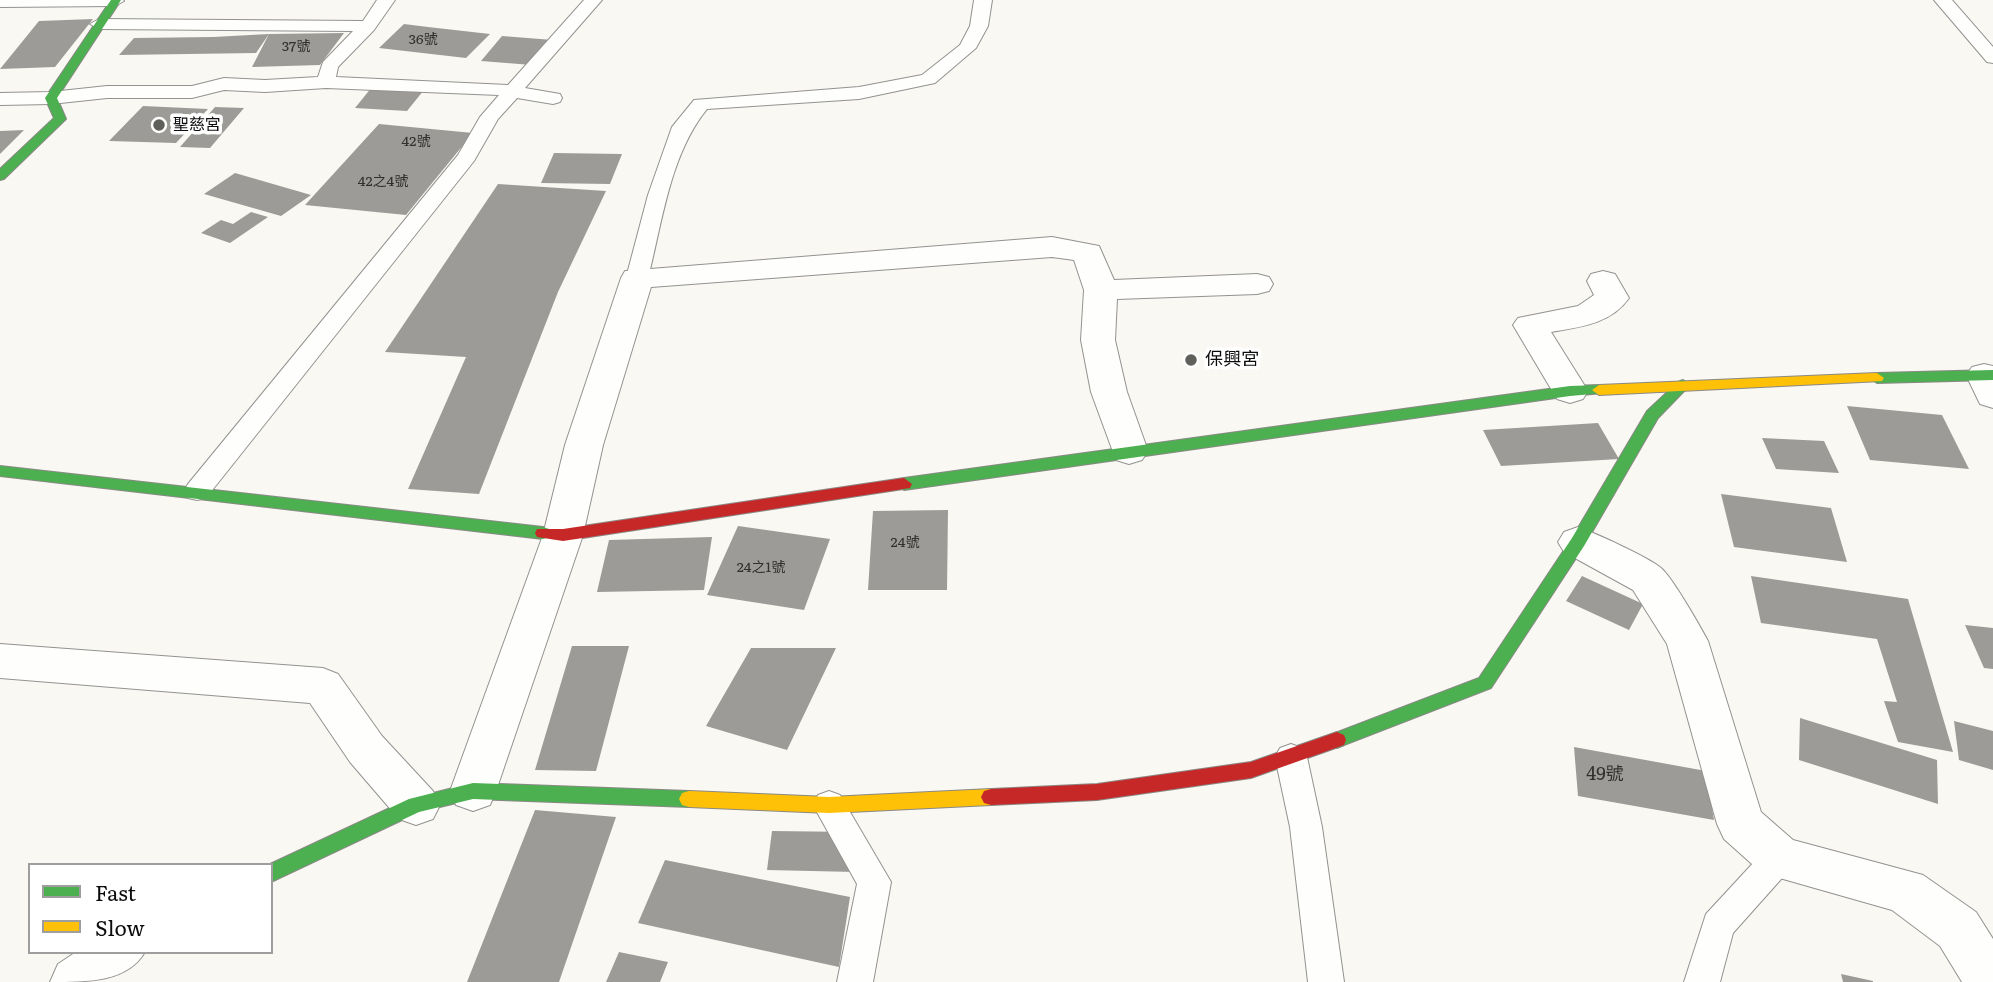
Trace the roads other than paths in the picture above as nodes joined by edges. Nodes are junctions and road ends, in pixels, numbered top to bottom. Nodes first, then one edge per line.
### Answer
1 (386, 0) edge
2 (593, 0) edge
3 (984, 0) edge
4 (1943, 0) edge
5 (115, 1) edge
6 (0, 2) edge
7 (99, 24) junction
8 (368, 26) junction
9 (1993, 58) edge
10 (326, 82) junction
11 (511, 92) junction
12 (51, 98) junction
13 (553, 98) dead end
14 (0, 99) edge
15 (0, 176) edge
16 (637, 278) junction
17 (1603, 281) dead end
18 (1257, 284) dead end
19 (1101, 290) junction
20 (1990, 382) edge
21 (1683, 385) junction
22 (1570, 391) junction
23 (1129, 451) junction
24 (0, 471) edge
25 (197, 491) junction
26 (563, 535) junction
27 (1578, 542) junction
28 (0, 661) edge
29 (1292, 757) junction
30 (473, 791) junction
31 (415, 805) junction
32 (829, 805) junction
33 (1779, 858) junction
34 (273, 872) edge
35 (117, 954) edge
36 (76, 982) edge
37 (855, 982) edge
38 (1326, 982) edge
39 (1702, 982) edge
40 (1991, 982) edge

1 - 8 lane
2 - 11 lane
3 - 16 lane
4 - 9 lane
5 - 6 lane
5 - 7 street
7 - 8 lane
7 - 12 street
8 - 10 lane
10 - 11 lane
10 - 12 lane
11 - 13 lane
11 - 25 lane
12 - 14 lane
12 - 15 street
16 - 19 street
16 - 26 street
17 - 22 street
18 - 19 street
19 - 23 street
20 - 21 street
21 - 22 street
21 - 27 street
22 - 23 street
23 - 26 street
24 - 25 street
25 - 26 street
26 - 30 street
27 - 29 street
27 - 33 street
28 - 31 street
29 - 32 street
29 - 38 lane
30 - 31 street
30 - 32 street
31 - 34 street
32 - 37 lane
33 - 39 lane
33 - 40 street
35 - 36 street

